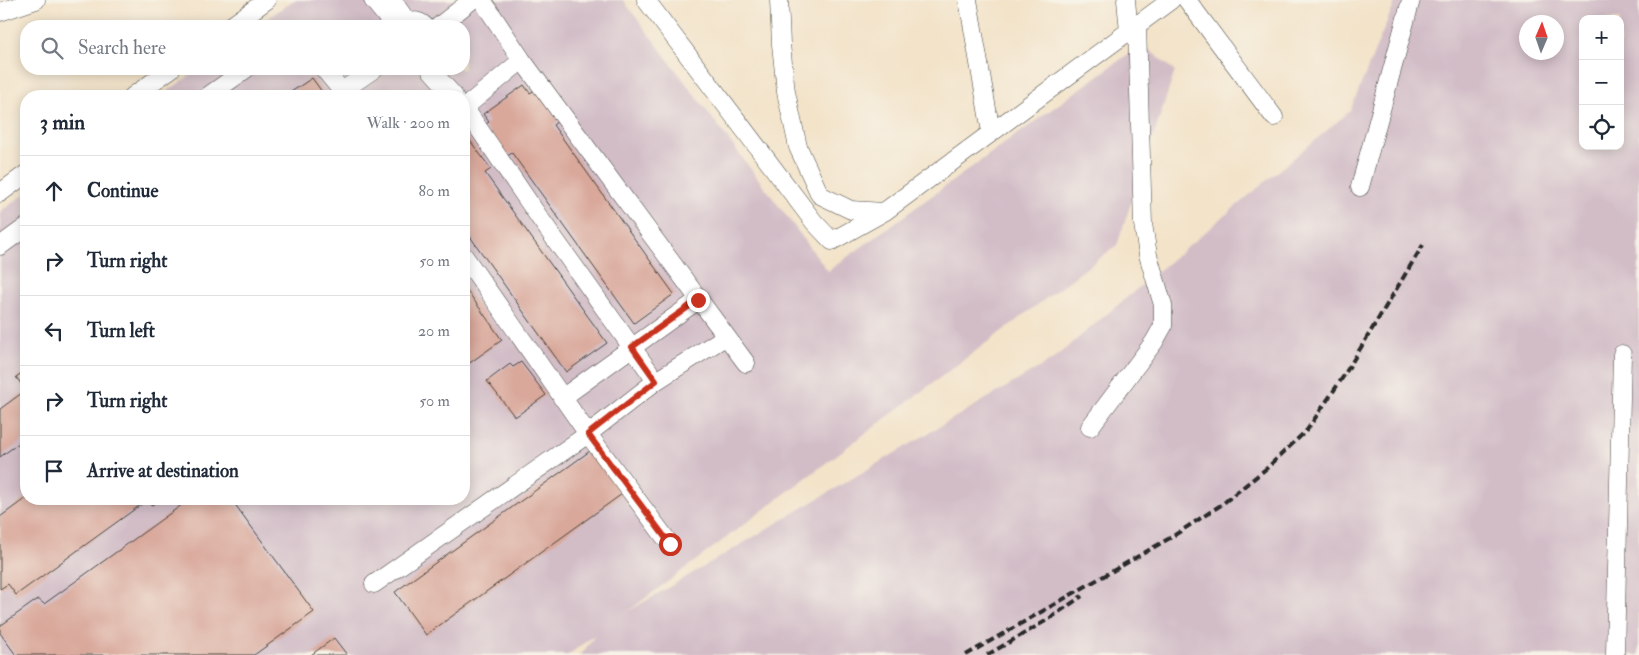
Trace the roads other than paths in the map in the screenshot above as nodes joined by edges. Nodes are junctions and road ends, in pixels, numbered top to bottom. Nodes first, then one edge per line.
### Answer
1 (36, 0) edge
2 (267, 0) edge
3 (373, 0) edge
4 (392, 0) edge
5 (472, 0) edge
6 (482, 0) edge
7 (646, 0) edge
8 (779, 0) edge
9 (968, 0) edge
10 (1126, 0) edge
11 (1171, 0) edge
12 (1187, 0) edge
13 (1411, 0) edge
14 (0, 12) edge
15 (239, 20) edge
16 (396, 20) edge
17 (399, 20) edge
18 (447, 20) edge
19 (1133, 29) junction
20 (522, 60) junction
21 (163, 75) edge
22 (238, 75) edge
23 (329, 75) edge
24 (367, 75) edge
25 (435, 75) edge
26 (141, 90) edge
27 (216, 90) edge
28 (341, 90) edge
29 (349, 90) edge
30 (449, 90) edge
31 (470, 102) edge
32 (470, 116) edge
33 (1274, 116) dead end
34 (991, 132) junction
35 (20, 178) edge
36 (1360, 187) dead end
37 (0, 192) edge
38 (884, 212) junction
39 (20, 231) edge
40 (0, 246) edge
41 (470, 265) edge
42 (698, 300) junction
43 (725, 337) junction
44 (632, 347) junction
45 (1622, 354) dead end
46 (746, 363) dead end
47 (656, 381) junction
48 (562, 398) junction
49 (1090, 427) dead end
50 (588, 434) junction
51 (670, 544) dead end
52 (374, 584) dead end
53 (1615, 655) edge

1 - 14 street
2 - 15 street
3 - 16 street
4 - 17 street
5 - 18 street
6 - 20 street
7 - 38 street
8 - 38 street
9 - 34 street
10 - 19 street
11 - 19 street
12 - 33 street
13 - 36 street
19 - 34 street
19 - 49 street
20 - 31 street
20 - 42 street
21 - 26 street
22 - 27 street
23 - 28 street
24 - 29 street
25 - 30 street
32 - 44 street
34 - 38 street
35 - 37 street
39 - 40 street
41 - 48 street
42 - 43 street
42 - 44 street
43 - 46 street
43 - 47 street
44 - 47 street
44 - 48 street
45 - 53 street
47 - 50 street
48 - 50 street
50 - 51 street
50 - 52 street

